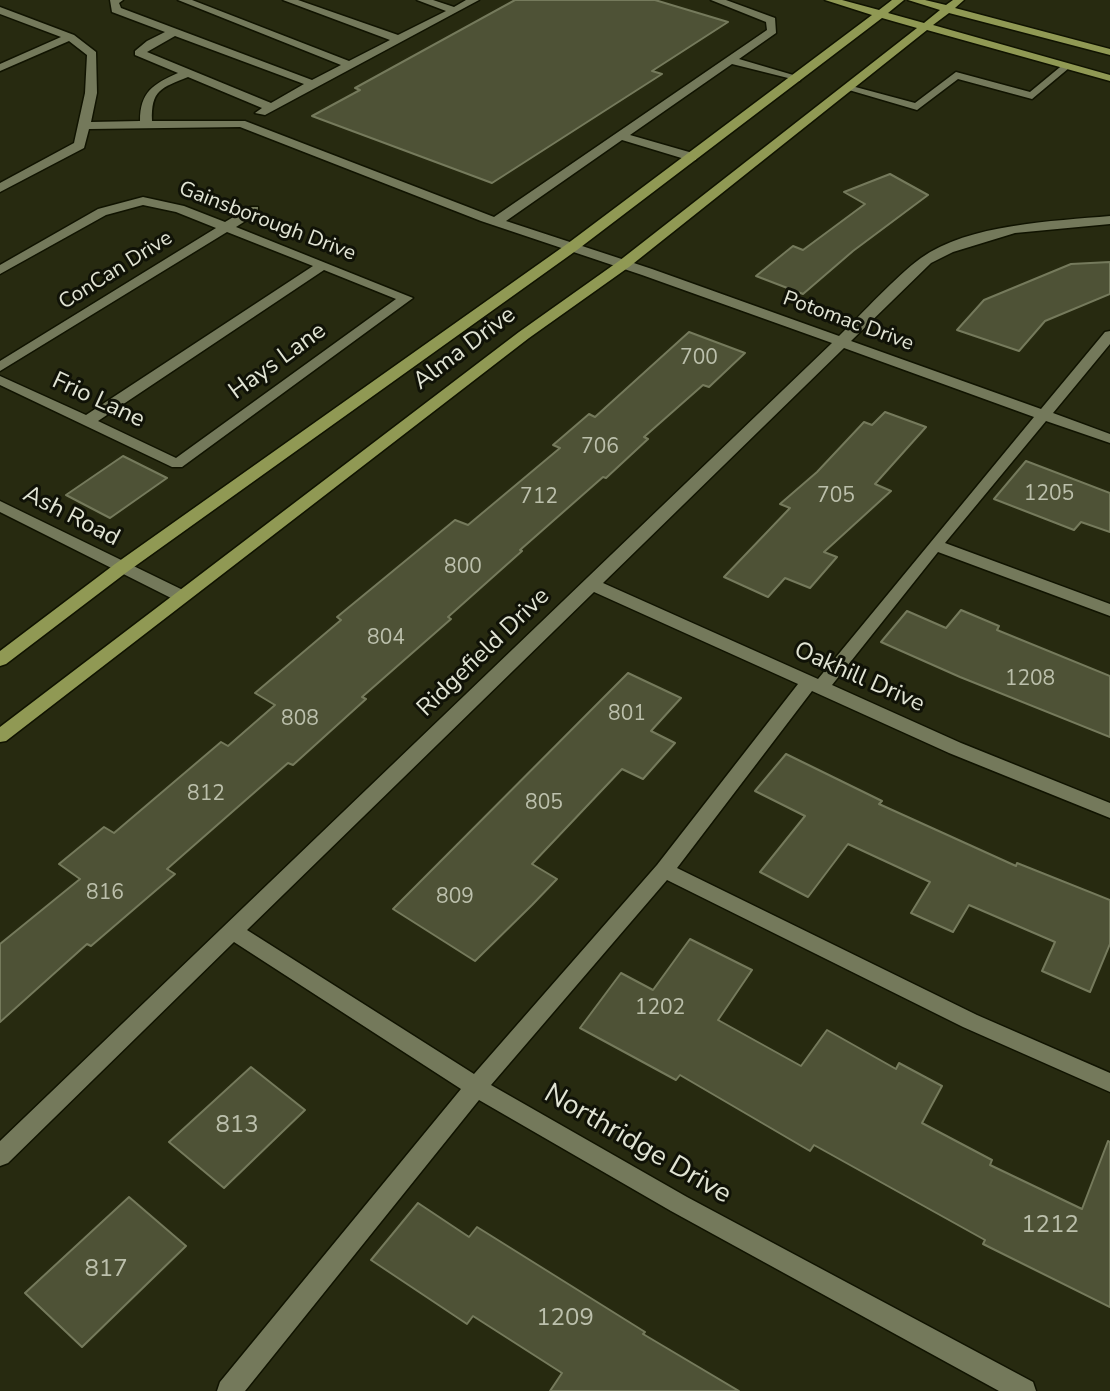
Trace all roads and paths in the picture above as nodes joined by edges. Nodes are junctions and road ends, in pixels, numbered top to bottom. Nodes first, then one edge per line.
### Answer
1 (118, 0) edge
2 (183, 0) edge
3 (288, 0) edge
4 (422, 0) edge
5 (474, 0) edge
6 (716, 0) edge
7 (830, 0) edge
8 (899, 0) edge
9 (913, 0) edge
10 (959, 0) edge
11 (12, 2) dead end
12 (0, 8) edge
13 (454, 10) junction
14 (947, 10) junction
15 (879, 15) junction
16 (924, 28) junction
17 (174, 32) junction
18 (69, 37) junction
19 (398, 39) junction
20 (1110, 52) edge
21 (730, 60) junction
22 (350, 65) junction
23 (1065, 66) junction
24 (0, 68) edge
25 (187, 73) junction
26 (1110, 78) edge
27 (796, 79) junction
28 (313, 84) junction
29 (848, 88) junction
30 (271, 107) junction
31 (241, 123) junction
32 (146, 125) junction
33 (84, 126) junction
34 (618, 135) junction
35 (692, 158) junction
36 (3, 183) edge
37 (254, 210) dead end
38 (1110, 220) edge
39 (497, 221) junction
40 (226, 227) junction
41 (572, 247) junction
42 (624, 264) junction
43 (323, 265) junction
44 (0, 270) edge
45 (407, 298) joint
46 (1110, 335) edge
47 (841, 342) junction
48 (0, 367) edge
49 (0, 380) edge
50 (1044, 415) junction
51 (89, 421) junction
52 (1110, 439) edge
53 (177, 464) joint
54 (0, 506) edge
55 (935, 545) junction
56 (121, 568) junction
57 (591, 584) junction
58 (181, 596) junction
59 (1110, 610) edge
60 (0, 660) edge
61 (815, 685) junction
62 (0, 736) edge
63 (1110, 811) edge
64 (664, 870) junction
65 (232, 931) junction
66 (1110, 1083) edge
67 (476, 1087) junction
68 (0, 1156) edge
69 (232, 1390) edge
70 (1024, 1391) edge

1 - 17 street
2 - 22 street
3 - 19 street
4 - 13 street
5 - 13 street
6 - 21 street
7 - 15 main road
8 - 15 main road, Alma Drive
9 - 14 main road
10 - 14 main road, Alma Drive
11 - 12 street
12 - 18 street
13 - 19 street
14 - 16 main road, Alma Drive
14 - 20 main road
15 - 16 main road
15 - 27 main road, Alma Drive
16 - 23 main road
16 - 29 main road, Alma Drive
17 - 25 street
17 - 28 street
18 - 24 street
18 - 33 street
19 - 22 street
21 - 27 street
21 - 34 street
22 - 28 street
23 - 26 main road
23 - 29 street
25 - 30 street
25 - 32 street
27 - 35 main road, Alma Drive
28 - 30 street
29 - 42 main road, Alma Drive
30 - 31 street
31 - 32 street
31 - 39 street, Potomac Drive
32 - 33 street
33 - 36 street
34 - 35 street
34 - 39 street
35 - 41 main road, Alma Drive
37 - 40 street, ConCan Drive
38 - 47 street, Ridgefield Drive
39 - 41 street, Potomac Drive
40 - 43 street, Gainsborough Drive
40 - 44 street, Gainsborough Drive
40 - 48 street, ConCan Drive
41 - 42 street, Potomac Drive
41 - 56 main road, Alma Drive
42 - 47 street, Potomac Drive
42 - 58 main road, Alma Drive
43 - 45 street, Gainsborough Drive
43 - 51 street
45 - 53 street, Hays Lane
46 - 50 street
47 - 50 street, Potomac Drive
47 - 57 street, Ridgefield Drive
49 - 51 street, Frio Lane
50 - 52 street, Potomac Drive
50 - 55 street
51 - 53 street, Frio Lane
54 - 56 street, Ash Road
55 - 59 street
55 - 61 street
56 - 58 street, Ash Road
56 - 60 main road, Alma Drive
57 - 61 street, Oakhill Drive
57 - 65 street, Ridgefield Drive
58 - 62 main road, Alma Drive
61 - 63 street, Oakhill Drive
61 - 64 street
64 - 66 street
64 - 67 street
65 - 67 street, Northridge Drive
65 - 68 street, Ridgefield Drive
67 - 69 street
67 - 70 street, Northridge Drive

